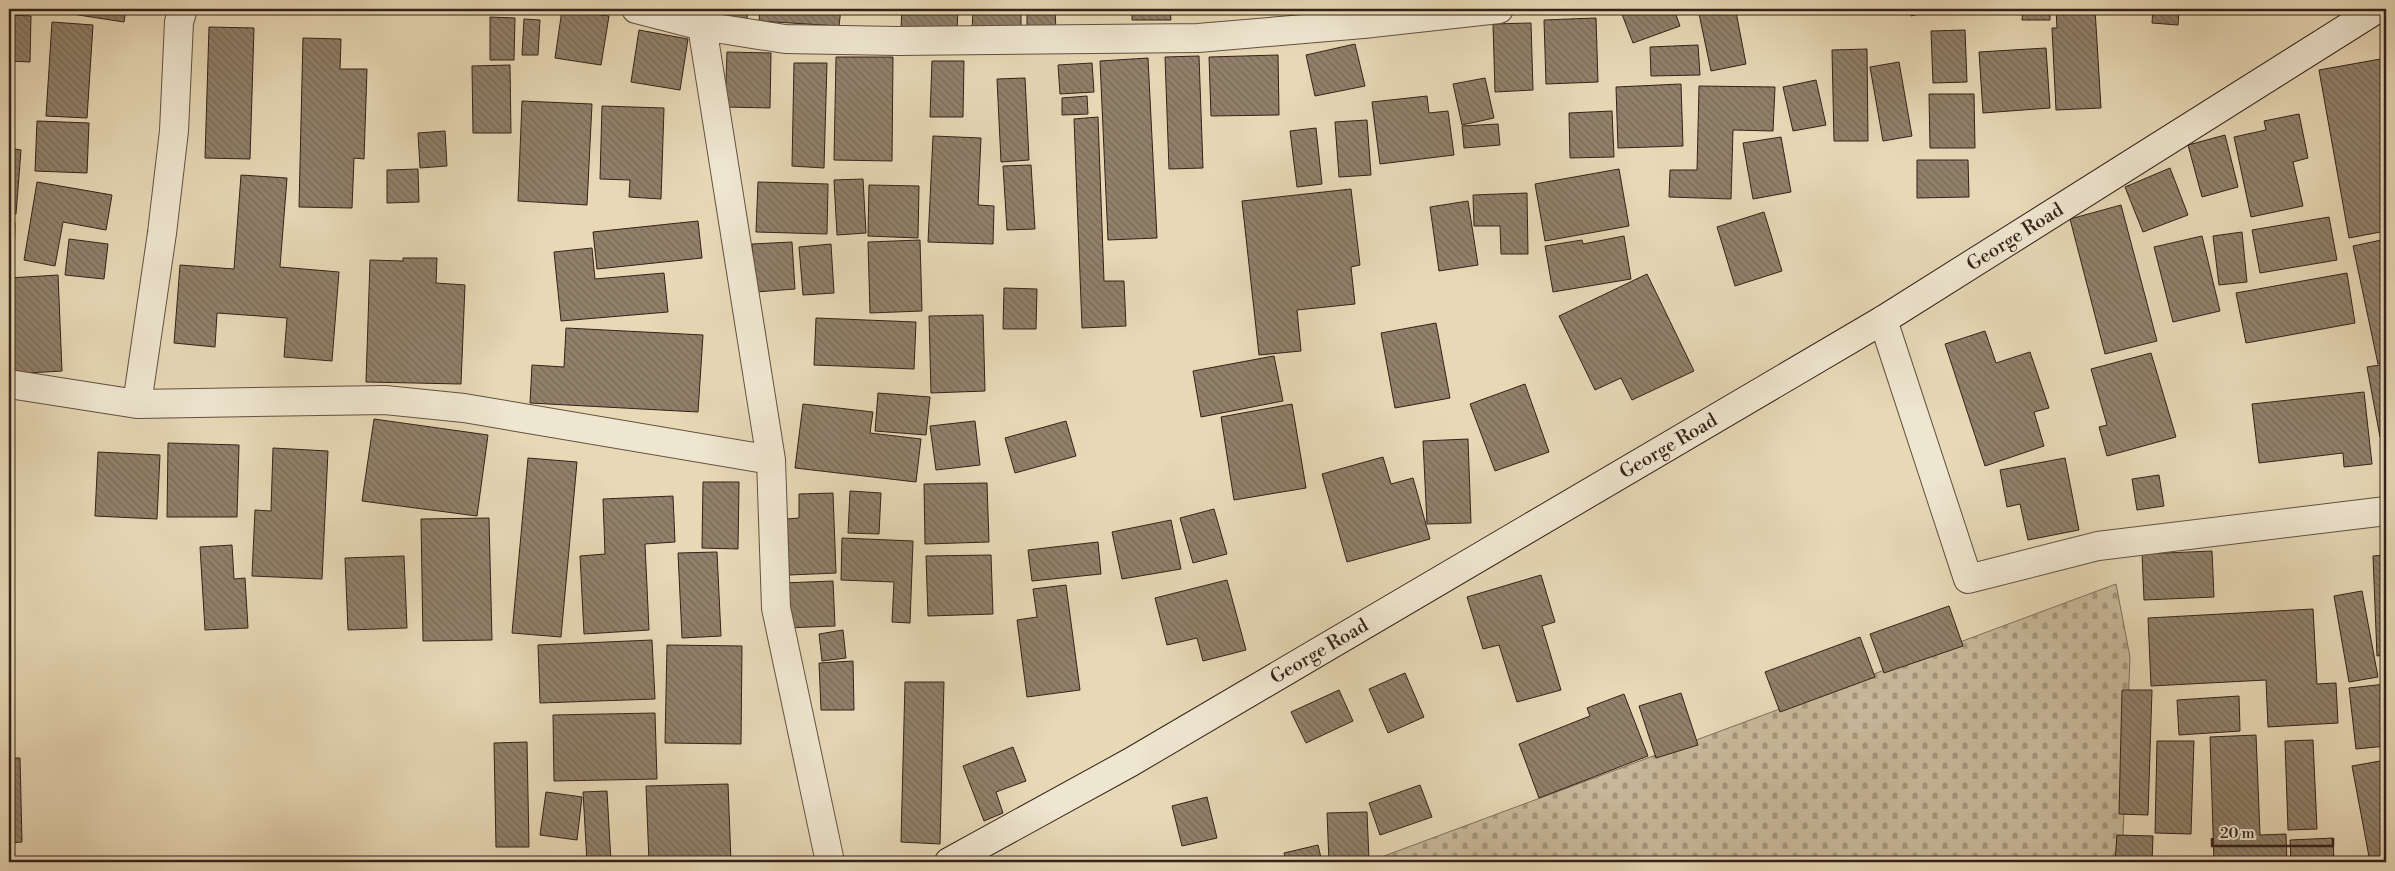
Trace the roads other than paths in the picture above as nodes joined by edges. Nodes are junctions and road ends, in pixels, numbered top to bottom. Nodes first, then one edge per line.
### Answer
1 (183, 9) edge
2 (636, 9) edge
3 (1499, 9) edge
4 (2377, 9) edge
5 (2351, 16) edge
6 (703, 17) edge
7 (1883, 320) junction
8 (9, 384) edge
9 (137, 404) junction
10 (771, 460) junction
11 (2386, 511) edge
12 (830, 862) edge
13 (949, 862) edge

1 - 9 street
2 - 6 street
3 - 6 street
4 - 5 street, George Road
5 - 7 street, George Road
6 - 10 street
7 - 11 street
7 - 13 street, George Road
8 - 9 street
9 - 10 street
10 - 12 street

